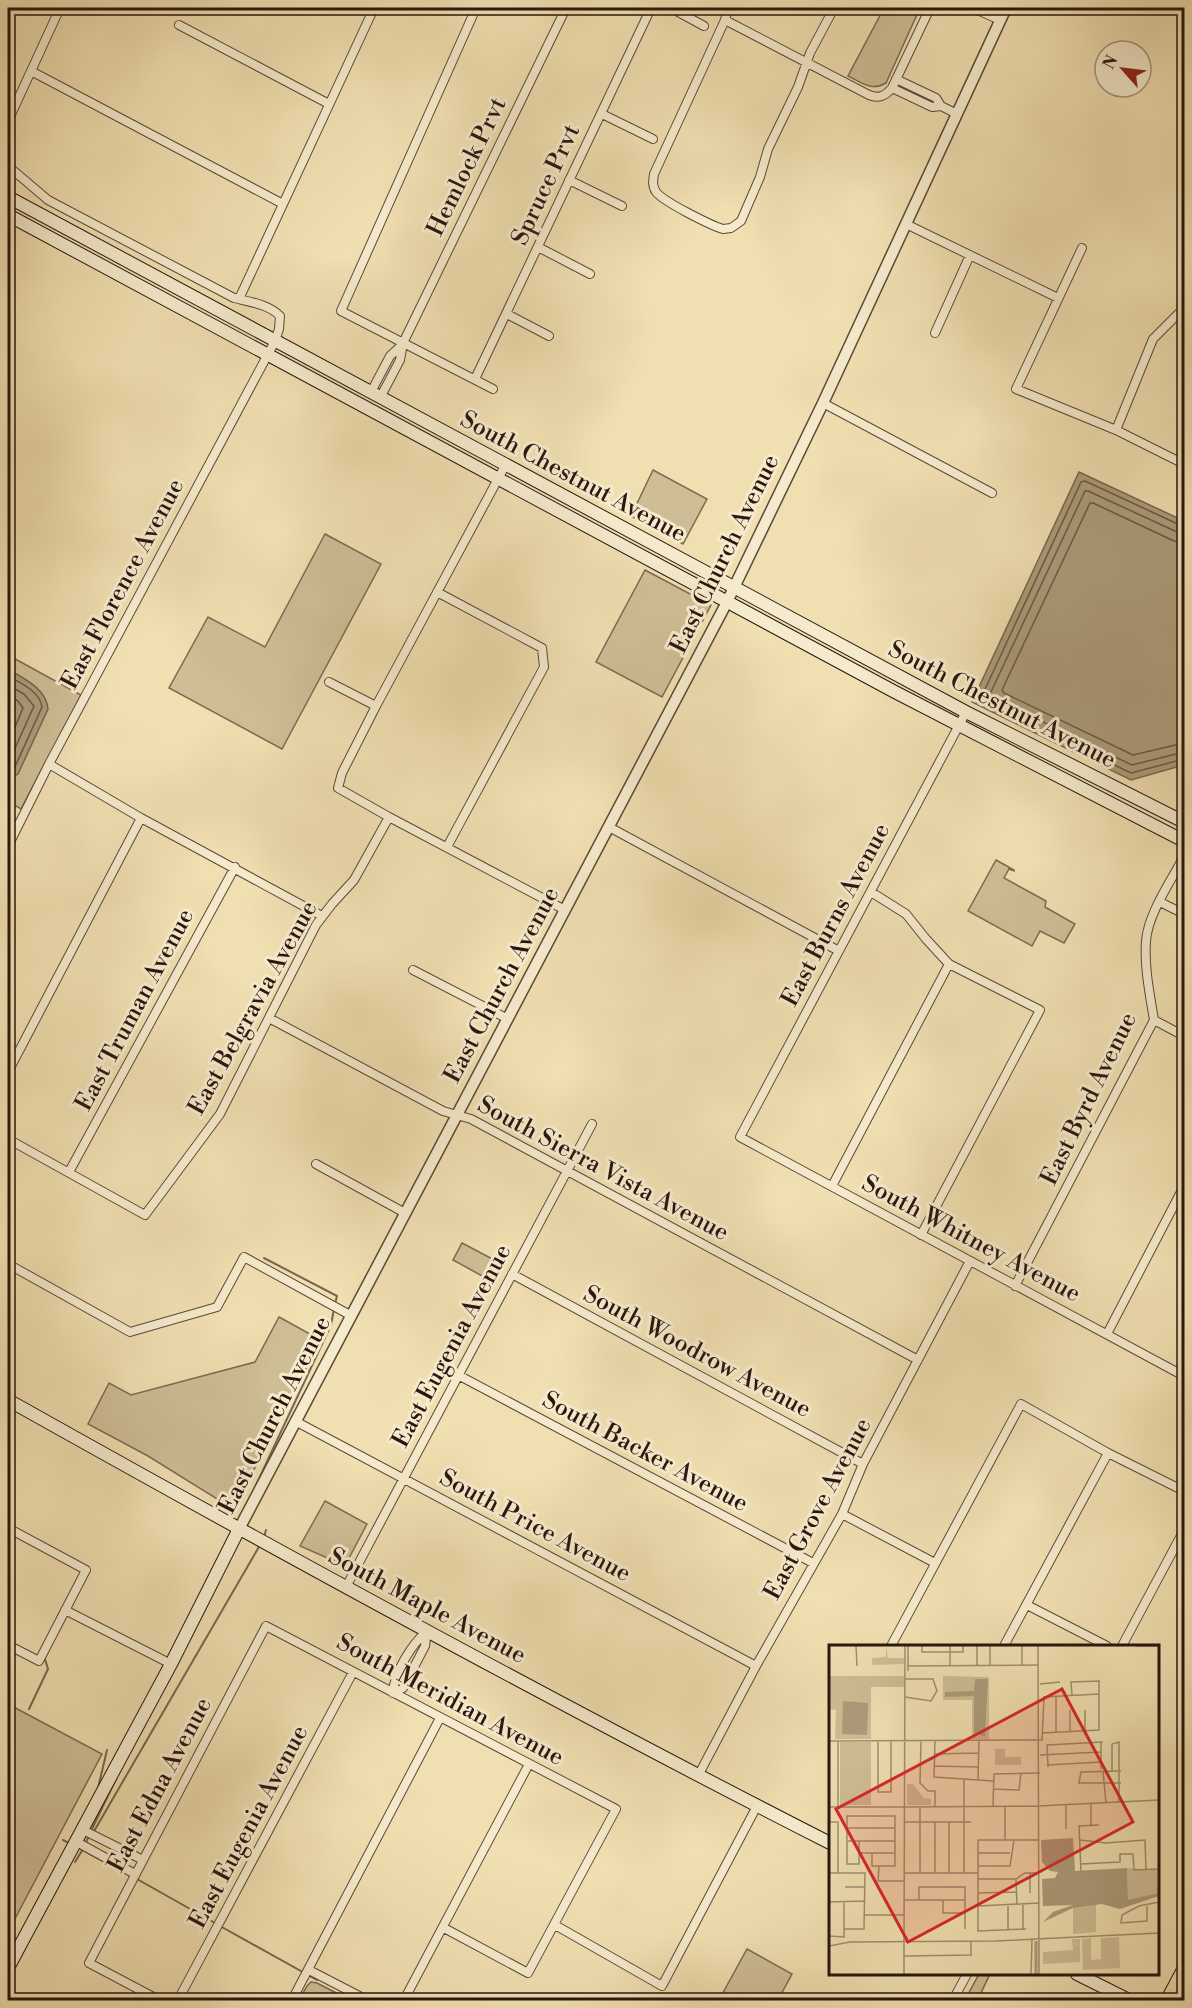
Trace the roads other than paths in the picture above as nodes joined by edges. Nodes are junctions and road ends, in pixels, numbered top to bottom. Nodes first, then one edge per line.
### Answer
1 (60, 8) edge
2 (374, 8) edge
3 (476, 8) edge
4 (566, 8) edge
5 (651, 8) edge
6 (671, 8) edge
7 (728, 8) edge
8 (834, 8) edge
9 (930, 8) edge
10 (973, 8) edge
11 (1006, 8) edge
12 (725, 20) junction
13 (1000, 20) junction
14 (179, 25) dead end
15 (704, 26) dead end
16 (806, 63) junction
17 (31, 71) junction
18 (896, 79) junction
19 (892, 88) junction
20 (329, 104) junction
21 (941, 106) junction
22 (602, 114) junction
23 (957, 114) junction
24 (8, 121) edge
25 (653, 139) dead end
26 (8, 166) edge
27 (569, 180) junction
28 (8, 197) edge
29 (283, 204) junction
30 (622, 206) dead end
31 (8, 215) edge
32 (906, 224) junction
33 (538, 247) junction
34 (1082, 248) dead end
35 (970, 255) junction
36 (590, 274) dead end
37 (1058, 298) junction
38 (239, 299) junction
39 (1185, 308) edge
40 (507, 314) junction
41 (935, 333) dead end
42 (549, 336) dead end
43 (275, 341) junction
44 (403, 344) junction
45 (267, 354) junction
46 (475, 379) junction
47 (493, 389) dead end
48 (375, 395) junction
49 (823, 403) junction
50 (1116, 430) junction
51 (506, 464) junction
52 (1185, 464) edge
53 (498, 479) junction
54 (992, 493) dead end
55 (734, 588) junction
56 (437, 592) junction
57 (728, 602) junction
58 (329, 682) dead end
59 (376, 706) junction
60 (966, 712) junction
61 (959, 726) junction
62 (49, 764) junction
63 (389, 817) junction
64 (141, 818) junction
65 (1185, 822) edge
66 (609, 827) junction
67 (1185, 841) edge
68 (8, 846) edge
69 (447, 847) junction
70 (1185, 856) edge
71 (235, 867) junction
72 (871, 892) junction
73 (1160, 902) junction
74 (565, 910) junction
75 (1185, 914) edge
76 (322, 916) junction
77 (839, 951) junction
78 (949, 964) junction
79 (413, 970) dead end
80 (269, 1018) junction
81 (508, 1019) junction
82 (1154, 1020) junction
83 (1185, 1036) edge
84 (8, 1072) edge
85 (457, 1115) junction
86 (592, 1124) dead end
87 (740, 1137) joint
88 (8, 1139) edge
89 (316, 1164) dead end
90 (567, 1171) junction
91 (69, 1172) junction
92 (832, 1186) junction
93 (1185, 1186) edge
94 (405, 1213) junction
95 (921, 1235) junction
96 (970, 1261) junction
97 (8, 1264) edge
98 (512, 1274) junction
99 (1015, 1286) junction
100 (350, 1315) junction
101 (1107, 1334) junction
102 (918, 1360) junction
103 (458, 1376) junction
104 (1185, 1376) edge
105 (8, 1400) edge
106 (296, 1421) junction
107 (1108, 1452) junction
108 (863, 1464) junction
109 (404, 1479) junction
110 (1185, 1491) edge
111 (842, 1514) junction
112 (8, 1528) edge
113 (239, 1529) junction
114 (1185, 1530) edge
115 (813, 1563) junction
116 (935, 1563) junction
117 (346, 1587) junction
118 (1027, 1605) junction
119 (65, 1610) junction
120 (266, 1626) joint
121 (427, 1631) junction
122 (8, 1645) edge
123 (892, 1645) edge
124 (1006, 1645) edge
125 (1103, 1645) edge
126 (1123, 1645) edge
127 (171, 1664) junction
128 (756, 1666) junction
129 (353, 1672) junction
130 (393, 1693) junction
131 (440, 1719) junction
132 (529, 1764) junction
133 (699, 1774) junction
134 (757, 1806) junction
135 (81, 1829) junction
136 (75, 1841) junction
137 (829, 1842) edge
138 (143, 1860) junction
139 (135, 1874) junction
140 (555, 1925) junction
141 (444, 1928) junction
142 (8, 1968) edge
143 (309, 1970) junction
144 (1185, 1970) edge
145 (966, 1975) edge
146 (1079, 1975) edge
147 (159, 2001) edge
148 (178, 2001) edge
149 (292, 2001) edge
150 (367, 2001) edge
151 (404, 2001) edge
152 (953, 2001) edge
153 (1129, 2001) edge
154 (1168, 2001) edge

1 - 17 street
2 - 20 street
3 - 44 street
4 - 44 street, Hemlock Prvt
5 - 22 street, Spruce Prvt
6 - 15 street
7 - 12 street
8 - 16 street
9 - 18 street
10 - 13 street
11 - 13 street, East Church Avenue
12 - 16 street
12 - 16 street
13 - 23 street, East Church Avenue
14 - 20 street
16 - 19 street
17 - 24 street
17 - 29 street
18 - 19 street
18 - 21 street
19 - 21 street
20 - 29 street
21 - 23 street
22 - 25 street
22 - 27 street, Spruce Prvt
23 - 32 street, East Church Avenue
26 - 38 street
27 - 30 street
27 - 33 street, Spruce Prvt
28 - 43 main road, South Chestnut Avenue
29 - 38 street
31 - 45 main road, South Chestnut Avenue
32 - 35 street
32 - 49 street, East Church Avenue
33 - 36 street
33 - 40 street, Spruce Prvt
34 - 37 street
35 - 37 street
35 - 41 street
37 - 50 street
38 - 43 street
39 - 50 street
40 - 42 street
40 - 46 street, Spruce Prvt
43 - 45 street, East Florence Avenue
43 - 48 main road, South Chestnut Avenue
44 - 46 street
44 - 48 street, Hemlock Prvt
45 - 53 main road, South Chestnut Avenue
45 - 62 street, East Florence Avenue
46 - 47 street
48 - 51 main road, South Chestnut Avenue
49 - 54 street
49 - 55 street, East Church Avenue
50 - 52 street
51 - 53 street
51 - 55 main road, South Chestnut Avenue
53 - 56 street
53 - 57 main road, South Chestnut Avenue
55 - 57 street, East Church Avenue
55 - 60 main road, South Chestnut Avenue
56 - 59 street
56 - 69 street
57 - 61 main road, South Chestnut Avenue
57 - 66 street, East Church Avenue
58 - 59 street
59 - 63 street
60 - 61 street, East Burns Avenue
60 - 65 main road, South Chestnut Avenue
61 - 67 main road, South Chestnut Avenue
61 - 72 street, East Burns Avenue
62 - 64 street
62 - 68 street, East Florence Avenue
63 - 69 street
63 - 76 street, East Belgravia Avenue
64 - 71 street
64 - 84 street
66 - 74 street, East Church Avenue
66 - 77 street
69 - 74 street
70 - 73 street, East Byrd Avenue
71 - 76 street
71 - 91 street, East Truman Avenue
72 - 77 street, East Burns Avenue
72 - 78 street
73 - 75 street
73 - 82 street, East Byrd Avenue
74 - 81 street, East Church Avenue
76 - 80 street, East Belgravia Avenue
77 - 87 street, East Burns Avenue
78 - 92 street
78 - 95 street
79 - 81 street
80 - 85 street, South Sierra Vista Avenue
80 - 91 street, East Belgravia Avenue
81 - 85 street, East Church Avenue
82 - 83 street
82 - 99 street, East Byrd Avenue
85 - 90 street, South Sierra Vista Avenue
85 - 94 street, East Church Avenue
86 - 90 street, East Eugenia Avenue
87 - 92 street, South Whitney Avenue
88 - 91 street
89 - 94 street
90 - 98 street, East Eugenia Avenue
90 - 102 street, South Sierra Vista Avenue
92 - 95 street, South Whitney Avenue
93 - 101 street
94 - 100 street, East Church Avenue
95 - 96 street, South Whitney Avenue
96 - 99 street, South Whitney Avenue
96 - 102 street, East Grove Avenue
97 - 100 street
98 - 103 street, East Eugenia Avenue
98 - 108 street, South Woodrow Avenue
99 - 101 street, South Whitney Avenue
100 - 106 street, East Church Avenue
101 - 104 street, South Whitney Avenue
102 - 108 street, East Grove Avenue
103 - 109 street, East Eugenia Avenue
103 - 115 street, South Backer Avenue
105 - 113 main road, South Maple Avenue
106 - 109 street, South Price Avenue
106 - 113 street, East Church Avenue
107 - 110 street
107 - 116 street
107 - 118 street
108 - 111 street, East Grove Avenue
109 - 117 street, East Eugenia Avenue
109 - 128 street, South Price Avenue
111 - 115 street, East Grove Avenue
111 - 116 street
112 - 119 street
113 - 117 main road, South Maple Avenue
113 - 127 main road, East Church Avenue
114 - 126 street
115 - 128 street, East Grove Avenue
116 - 123 street
117 - 121 main road, South Maple Avenue
118 - 124 street
118 - 125 street
119 - 122 street
119 - 127 street
120 - 129 street, South Meridian Avenue
120 - 138 street, East Edna Avenue
121 - 130 street
121 - 133 main road, South Maple Avenue
127 - 135 main road, East Church Avenue
128 - 133 street, East Grove Avenue
129 - 130 street, South Meridian Avenue
129 - 148 street, East Eugenia Avenue
130 - 131 street, South Meridian Avenue
131 - 132 street, South Meridian Avenue
131 - 143 street
132 - 140 street, South Meridian Avenue
132 - 141 street
133 - 134 main road, South Maple Avenue
134 - 137 main road, South Maple Avenue
134 - 140 street
135 - 136 main road, East Church Avenue
135 - 138 street
136 - 139 street
136 - 142 main road, East Church Avenue
138 - 139 street, East Edna Avenue
139 - 147 street, East Edna Avenue
140 - 141 street
141 - 151 street
143 - 149 street
143 - 150 street
144 - 154 main road
145 - 152 street
146 - 153 main road

